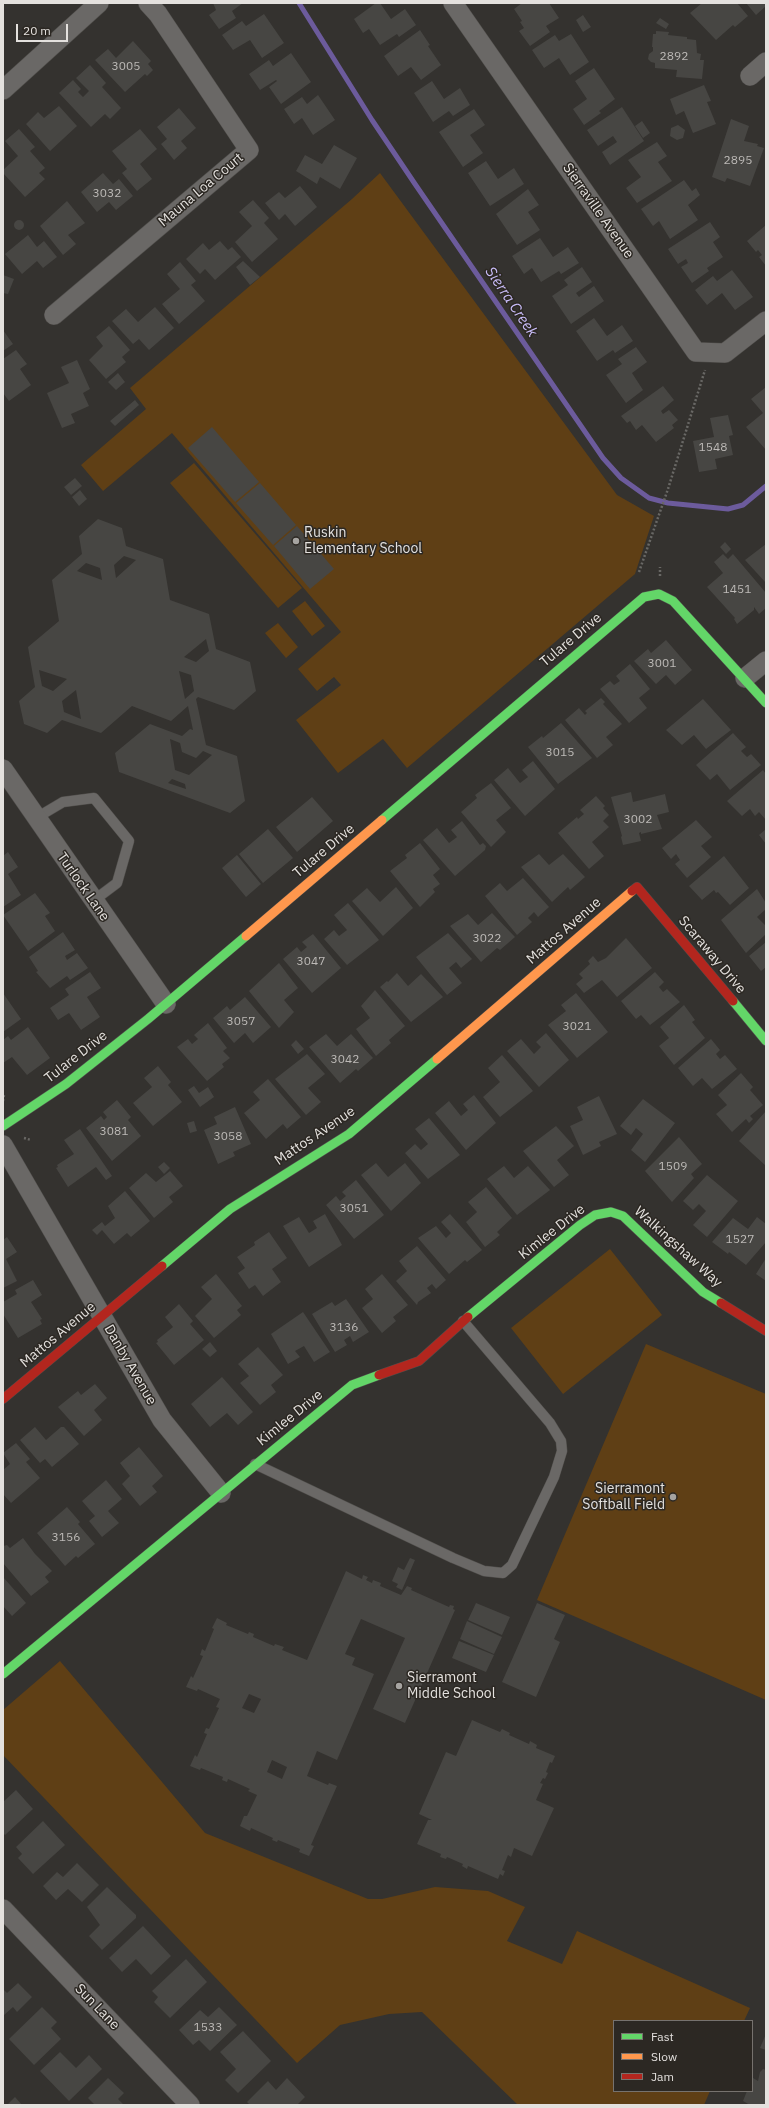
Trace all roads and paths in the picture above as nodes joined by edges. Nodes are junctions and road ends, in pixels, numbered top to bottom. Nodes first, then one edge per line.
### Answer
1 (99, 3) edge
2 (148, 3) edge
3 (453, 3) edge
4 (766, 62) edge
5 (750, 76) dead end
6 (3, 90) edge
7 (54, 315) dead end
8 (766, 321) edge
9 (710, 352) junction
10 (639, 572) dead end
11 (766, 661) edge
12 (745, 678) junction
13 (766, 703) edge
14 (3, 769) edge
15 (36, 818) junction
16 (637, 888) joint
17 (93, 901) junction
18 (166, 1004) junction
19 (766, 1041) edge
20 (4, 1095) dead end
21 (3, 1101) edge
22 (3, 1126) edge
23 (24, 1138) dead end
24 (31, 1140) dead end
25 (3, 1145) edge
26 (610, 1212) joint
27 (102, 1317) junction
28 (464, 1321) junction
29 (766, 1331) edge
30 (3, 1399) edge
31 (255, 1464) junction
32 (221, 1493) junction
33 (3, 1674) edge
34 (3, 1909) edge
35 (190, 2105) edge

1 - 6 street
2 - 7 street, Mauna Loa Court
3 - 9 street, Sierraville Avenue
4 - 5 street
8 - 9 street, Sierraville Avenue
9 - 10 path
11 - 12 street
12 - 13 street
12 - 18 street, Tulare Drive
14 - 15 street, Turlock Lane
15 - 17 street, Turlock Lane
15 - 17 lane
16 - 19 street, Scaraway Drive
16 - 27 street, Mattos Avenue
17 - 18 street, Turlock Lane
18 - 22 street, Tulare Drive
20 - 21 path
23 - 24 path
25 - 27 street, Danby Avenue
26 - 28 street, Kimlee Drive
26 - 29 street, Walkingshaw Way
27 - 30 street, Mattos Avenue
27 - 32 street, Danby Avenue
28 - 31 street, Kimlee Drive
28 - 31 lane
31 - 32 street, Kimlee Drive
32 - 33 street, Kimlee Drive
34 - 35 street, Sun Lane

